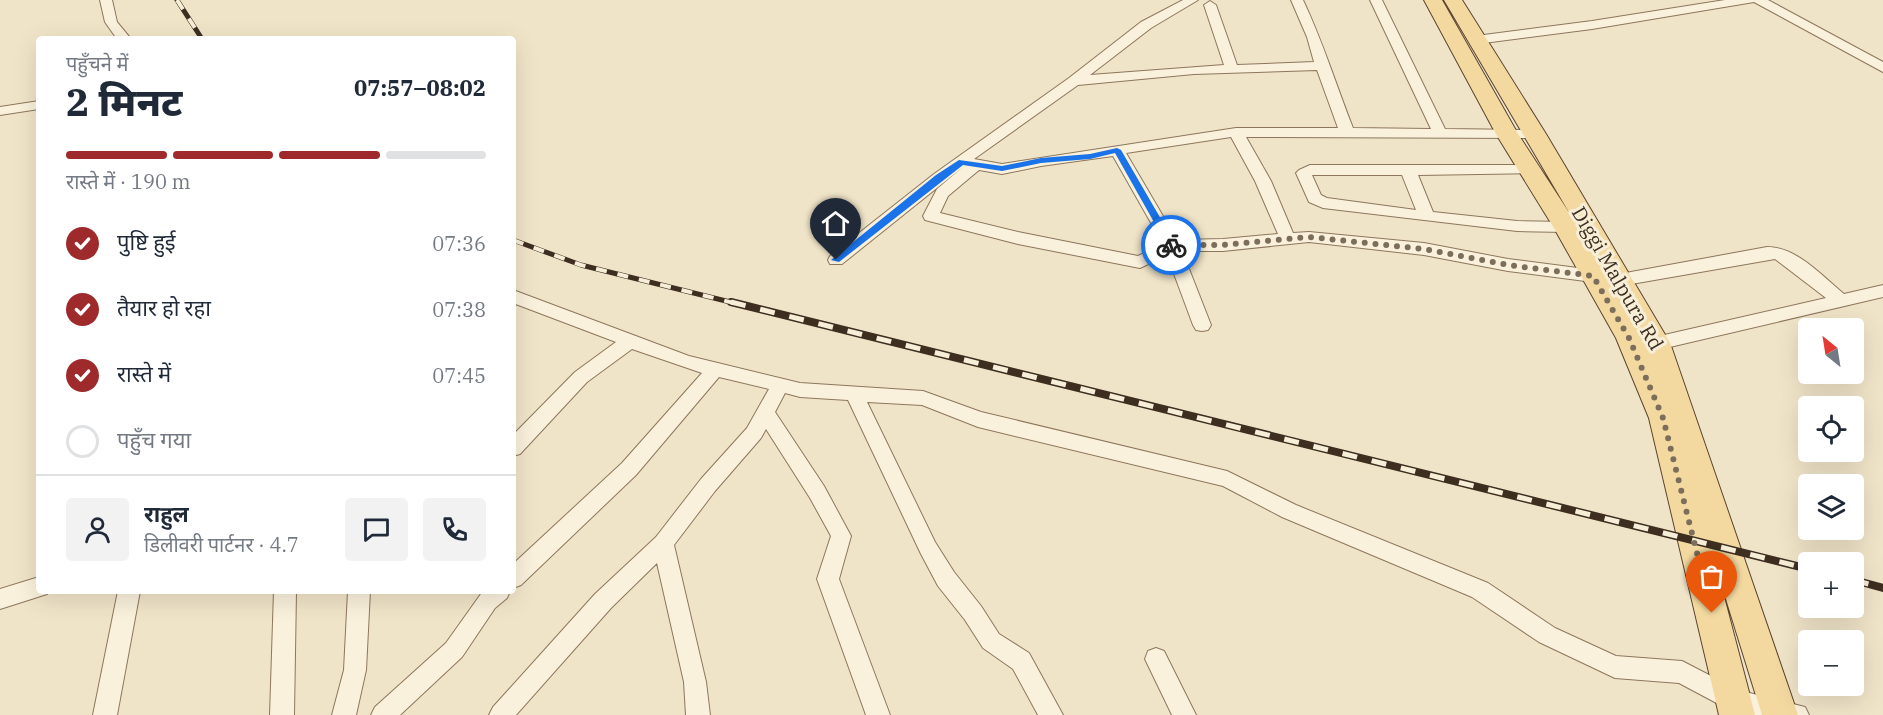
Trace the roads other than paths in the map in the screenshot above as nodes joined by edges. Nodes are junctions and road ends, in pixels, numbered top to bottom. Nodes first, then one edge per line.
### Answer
1 (106, 0) edge
2 (1192, 0) edge
3 (1297, 0) edge
4 (1376, 0) edge
5 (1433, 0) edge
6 (1453, 0) edge
7 (1749, 0) edge
8 (1759, 0) edge
9 (1210, 4) dead end
10 (122, 36) edge
11 (1476, 39) junction
12 (1322, 66) junction
13 (1883, 68) edge
14 (1232, 69) junction
15 (1074, 81) junction
16 (36, 105) edge
17 (0, 111) edge
18 (1236, 132) junction
19 (1347, 132) junction
20 (1440, 133) junction
21 (1507, 134) junction
22 (1535, 134) junction
23 (1117, 150) junction
24 (969, 163) junction
25 (1408, 170) junction
26 (1530, 170) junction
27 (1427, 217) junction
28 (1564, 223) junction
29 (1288, 240) junction
30 (1172, 246) junction
31 (836, 260) dead end
32 (1607, 278) junction
33 (1883, 291) edge
34 (516, 297) edge
35 (1844, 302) junction
36 (1202, 325) dead end
37 (630, 341) junction
38 (1657, 343) junction
39 (715, 370) junction
40 (1655, 370) junction
41 (780, 386) junction
42 (854, 394) junction
43 (765, 412) junction
44 (516, 445) edge
45 (663, 543) junction
46 (516, 575) edge
47 (36, 588) edge
48 (128, 594) edge
49 (284, 594) edge
50 (359, 594) edge
51 (495, 594) edge
52 (0, 599) edge
53 (1156, 659) dead end
54 (1736, 707) edge
55 (508, 712) edge
56 (1786, 714) edge
57 (105, 715) edge
58 (282, 715) edge
59 (344, 715) edge
60 (383, 715) edge
61 (698, 715) edge
62 (878, 715) edge
63 (1051, 715) edge
64 (1184, 715) edge

1 - 10 street
2 - 15 street
3 - 12 street
4 - 20 street
5 - 21 main road, Diggi Malpura Rd
6 - 11 main road, Diggi Malpura Rd
7 - 11 street
8 - 13 street
9 - 14 street
11 - 22 main road, Diggi Malpura Rd
12 - 14 street
12 - 19 street
14 - 15 street
15 - 24 street
16 - 17 street
18 - 19 street
18 - 23 street
18 - 29 street
19 - 20 street
20 - 21 street
21 - 22 street
21 - 26 main road, Diggi Malpura Rd
22 - 32 main road, Diggi Malpura Rd
23 - 24 street
23 - 30 street
24 - 30 street
24 - 31 street
25 - 26 street
25 - 27 street
25 - 27 street
26 - 28 main road, Diggi Malpura Rd
27 - 28 street
28 - 32 main road, Diggi Malpura Rd
29 - 30 street
29 - 32 street
30 - 36 street
32 - 35 street
32 - 38 main road, Diggi Malpura Rd
32 - 40 main road, Diggi Malpura Rd
33 - 35 street
34 - 37 street
35 - 38 street
37 - 39 street
37 - 44 street
38 - 40 main road, Diggi Malpura Rd
39 - 41 street
39 - 46 street
40 - 54 main road, Diggi Malpura Rd
40 - 56 main road, Diggi Malpura Rd
41 - 42 street
41 - 43 street
42 - 54 street
42 - 63 street
43 - 45 street
43 - 62 street
45 - 55 street
45 - 61 street
47 - 52 street
48 - 57 street
49 - 58 street
50 - 59 street
51 - 60 street
53 - 64 street
54 - 56 street

